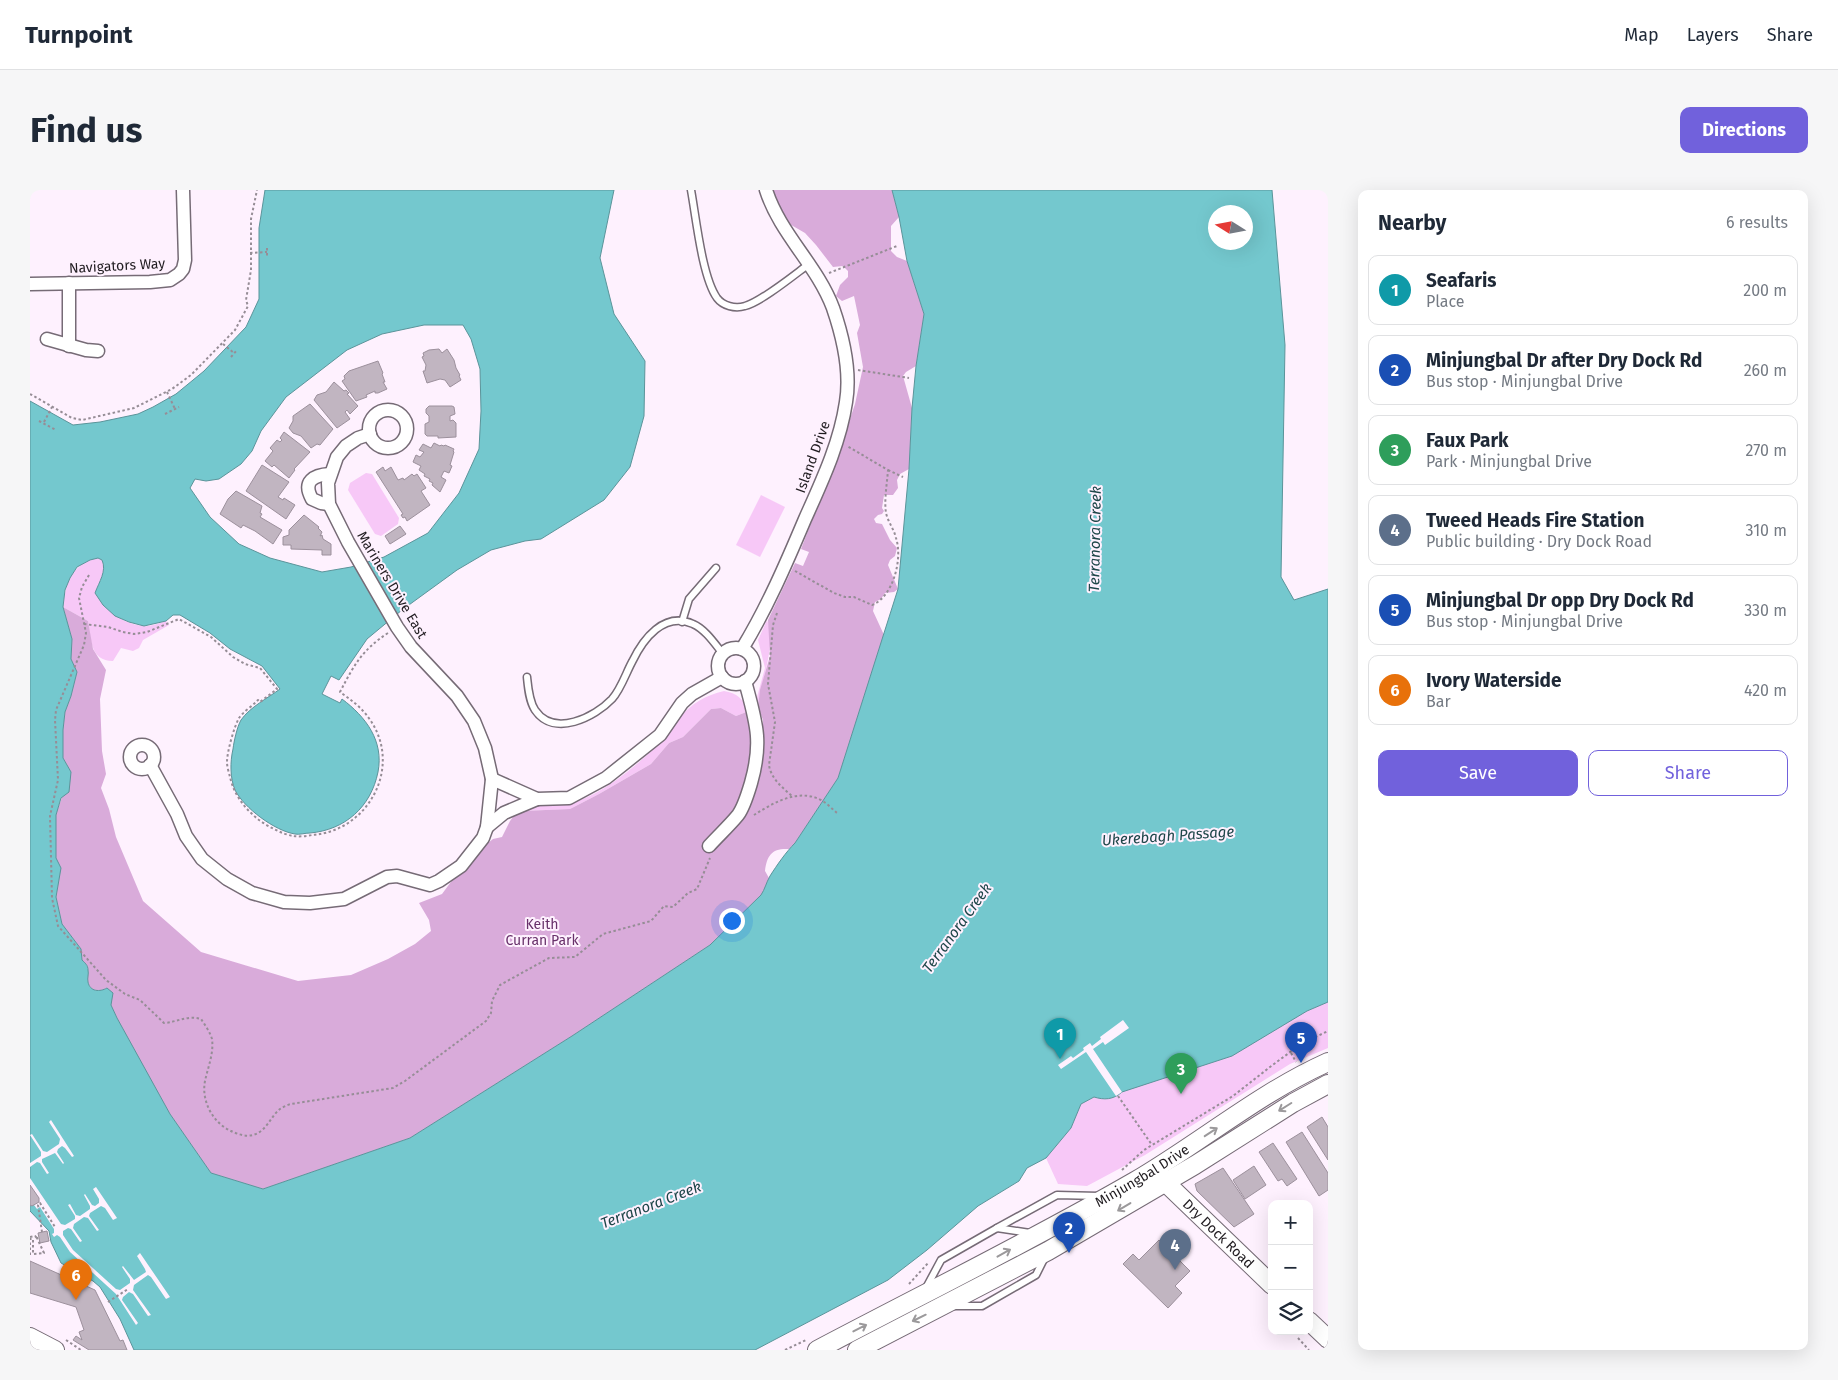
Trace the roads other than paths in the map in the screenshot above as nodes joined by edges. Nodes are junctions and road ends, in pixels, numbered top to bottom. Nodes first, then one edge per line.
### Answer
1 (183, 190) edge
2 (691, 190) edge
3 (766, 190) edge
4 (809, 264) junction
5 (69, 283) junction
6 (30, 284) edge
7 (47, 339) dead end
8 (69, 346) junction
9 (98, 351) dead end
10 (370, 434) dead end
11 (330, 474) junction
12 (329, 504) junction
13 (716, 568) dead end
14 (682, 622) junction
15 (742, 649) junction
16 (723, 654) junction
17 (527, 677) dead end
18 (722, 677) junction
19 (745, 681) junction
20 (150, 765) dead end
21 (492, 779) junction
22 (536, 800) junction
23 (487, 827) junction
24 (709, 846) road end
25 (1328, 1062) edge
26 (1328, 1084) edge
27 (1161, 1175) junction
28 (1107, 1196) junction
29 (997, 1228) junction
30 (1037, 1234) junction
31 (1268, 1281) edge
32 (921, 1296) junction
33 (1313, 1325) edge
34 (30, 1337) edge
35 (1328, 1340) edge
36 (30, 1346) edge
37 (38, 1350) edge
38 (55, 1350) edge
39 (816, 1350) edge
40 (857, 1350) edge

1 - 5 street, Navigators Way
2 - 4 lane
3 - 4 street, Island Drive
4 - 15 street, Island Drive
5 - 6 street, Navigators Way
5 - 8 street
7 - 8 street
8 - 9 street
10 - 11 street, Mariners Drive East
11 - 12 street, Mariners Drive East
11 - 12 street
12 - 21 street, Mariners Drive East
13 - 14 lane
14 - 16 lane
14 - 17 lane
15 - 16 street
15 - 19 street
16 - 18 street
18 - 19 street
18 - 22 street
19 - 24 street
20 - 23 street
21 - 22 street
21 - 23 street, Mariners Drive East
22 - 23 street
27 -> 25 main road, Minjungbal Drive
26 -> 27 main road, Minjungbal Drive
27 - 28 main road, Minjungbal Drive
27 - 31 main road, Dry Dock Road
27 -> 40 main road, Minjungbal Drive
28 - 29 lane
28 - 30 main road, Minjungbal Drive
29 - 30 lane
29 - 32 lane
32 -> 30 main road, Minjungbal Drive
39 -> 32 main road, Minjungbal Drive
33 - 35 main road
34 - 38 main road
36 - 37 main road

